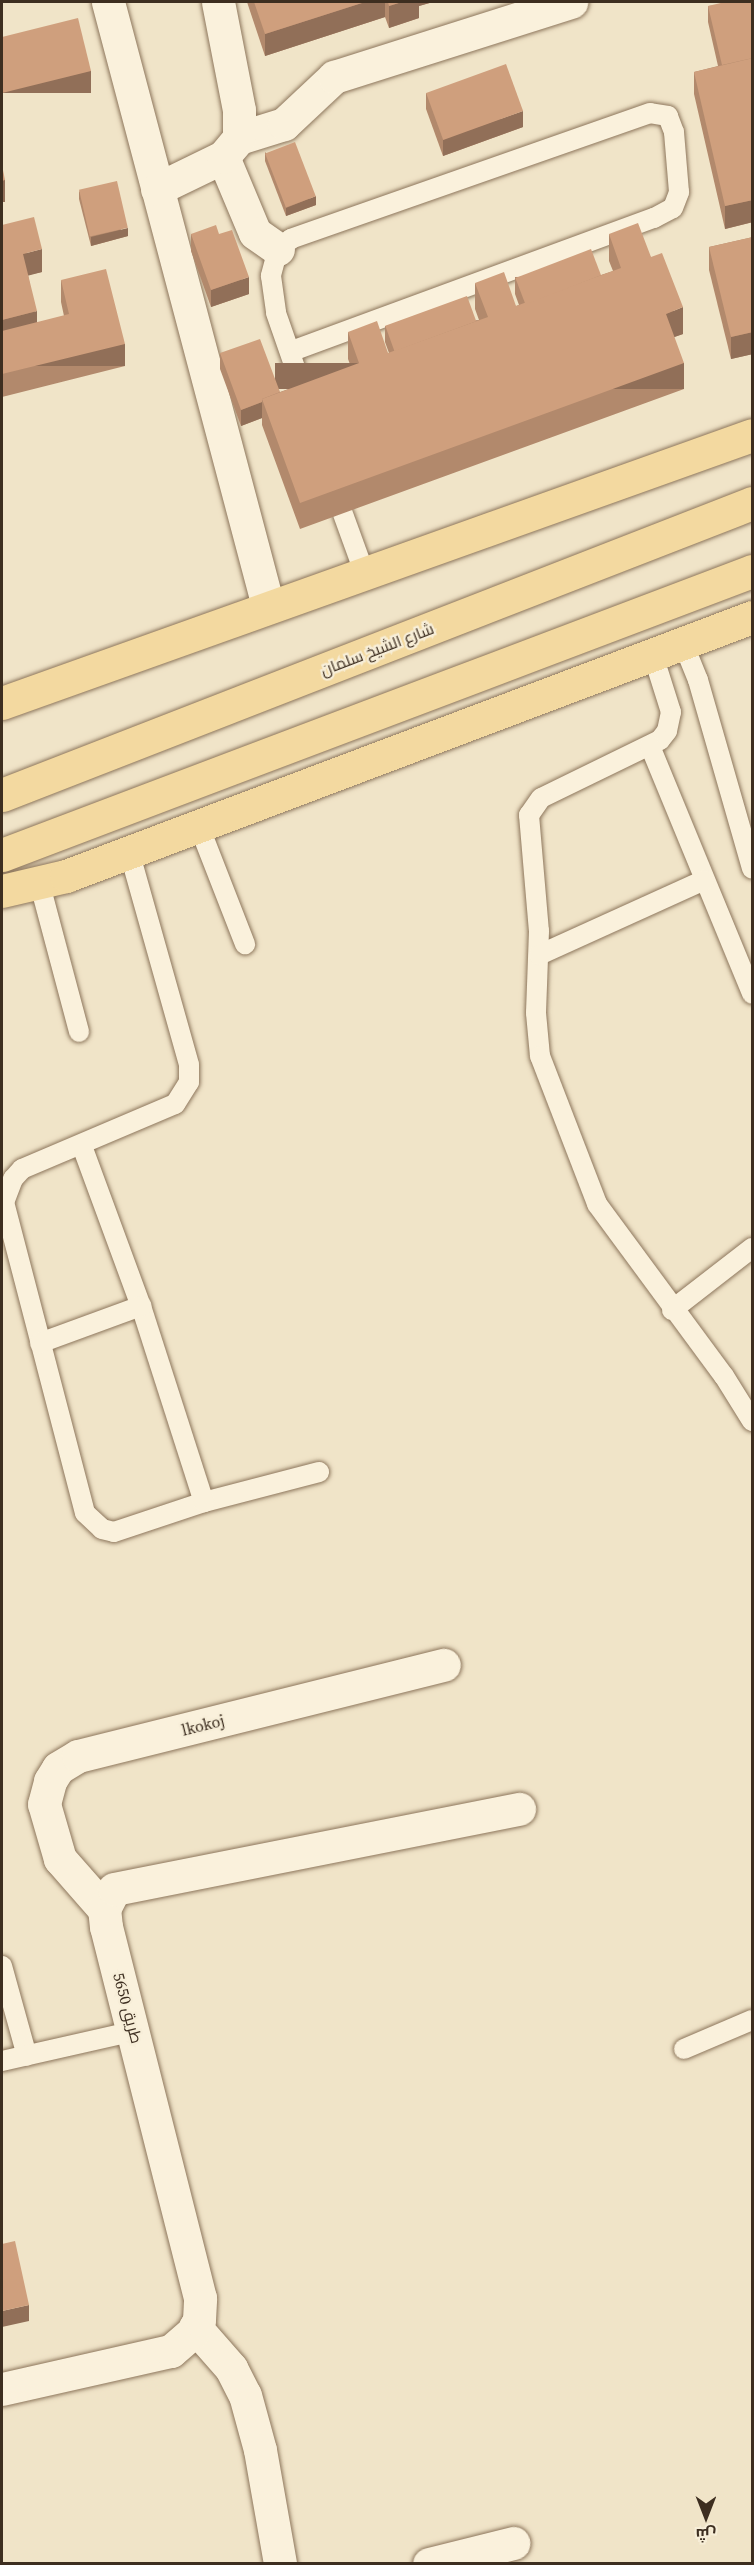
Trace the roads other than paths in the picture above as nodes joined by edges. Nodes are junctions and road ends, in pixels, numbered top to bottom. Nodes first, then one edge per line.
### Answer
1 (108, 2) edge
2 (218, 2) edge
3 (571, 2) edge
4 (231, 148) junction
5 (158, 189) junction
6 (278, 249) junction
7 (292, 351) junction
8 (309, 408) edge
9 (753, 435) edge
10 (753, 503) edge
11 (343, 513) edge
12 (753, 571) edge
13 (364, 572) junction
14 (268, 606) junction
15 (753, 617) edge
16 (683, 643) junction
17 (653, 655) junction
18 (2, 703) edge
19 (650, 746) junction
20 (2, 795) edge
21 (199, 826) junction
22 (129, 851) junction
23 (2, 855) edge
24 (753, 868) edge
25 (704, 880) junction
26 (40, 885) junction
27 (2, 891) edge
28 (245, 944) dead end
29 (539, 955) junction
30 (753, 994) edge
31 (79, 1032) dead end
32 (82, 1146) junction
33 (753, 1248) edge
34 (141, 1305) junction
35 (672, 1310) junction
36 (40, 1343) junction
37 (753, 1421) edge
38 (319, 1472) dead end
39 (204, 1502) junction
40 (444, 1665) dead end
41 (519, 1809) dead end
42 (104, 1909) junction
43 (2, 1966) edge
44 (753, 2020) edge
45 (135, 2031) junction
46 (684, 2049) dead end
47 (27, 2056) junction
48 (2, 2061) edge
49 (195, 2327) junction
50 (2, 2389) edge
51 (513, 2543) dead end
52 (280, 2564) edge
53 (429, 2564) edge

1 - 5 street
2 - 4 street
3 - 4 street
4 - 5 street
4 - 6 street
5 - 14 street
6 - 7 lane
6 - 7 lane
7 - 8 lane
9 - 13 main road
10 - 20 main road, شارع الشيخ سلمان
11 - 13 lane
12 - 23 main road
13 - 14 main road
14 - 18 main road
15 - 16 main road
16 - 17 main road
16 - 24 lane
17 - 19 lane
17 - 21 main road
19 - 25 lane
19 - 29 lane
21 - 22 main road
21 - 28 lane
22 - 26 main road
22 - 32 lane
25 - 29 lane
25 - 30 lane
26 - 27 main road
26 - 31 lane
29 - 35 lane
32 - 34 lane
32 - 36 lane
33 - 35 lane
34 - 36 lane
34 - 39 lane
35 - 37 lane
36 - 39 lane
38 - 39 lane
40 - 42 street, lkokoj
41 - 42 street
42 - 45 street, طريق 5650
43 - 47 lane
44 - 46 lane
45 - 47 lane
45 - 49 street, طريق 5650
47 - 48 lane
49 - 50 street
49 - 52 street
51 - 53 street

